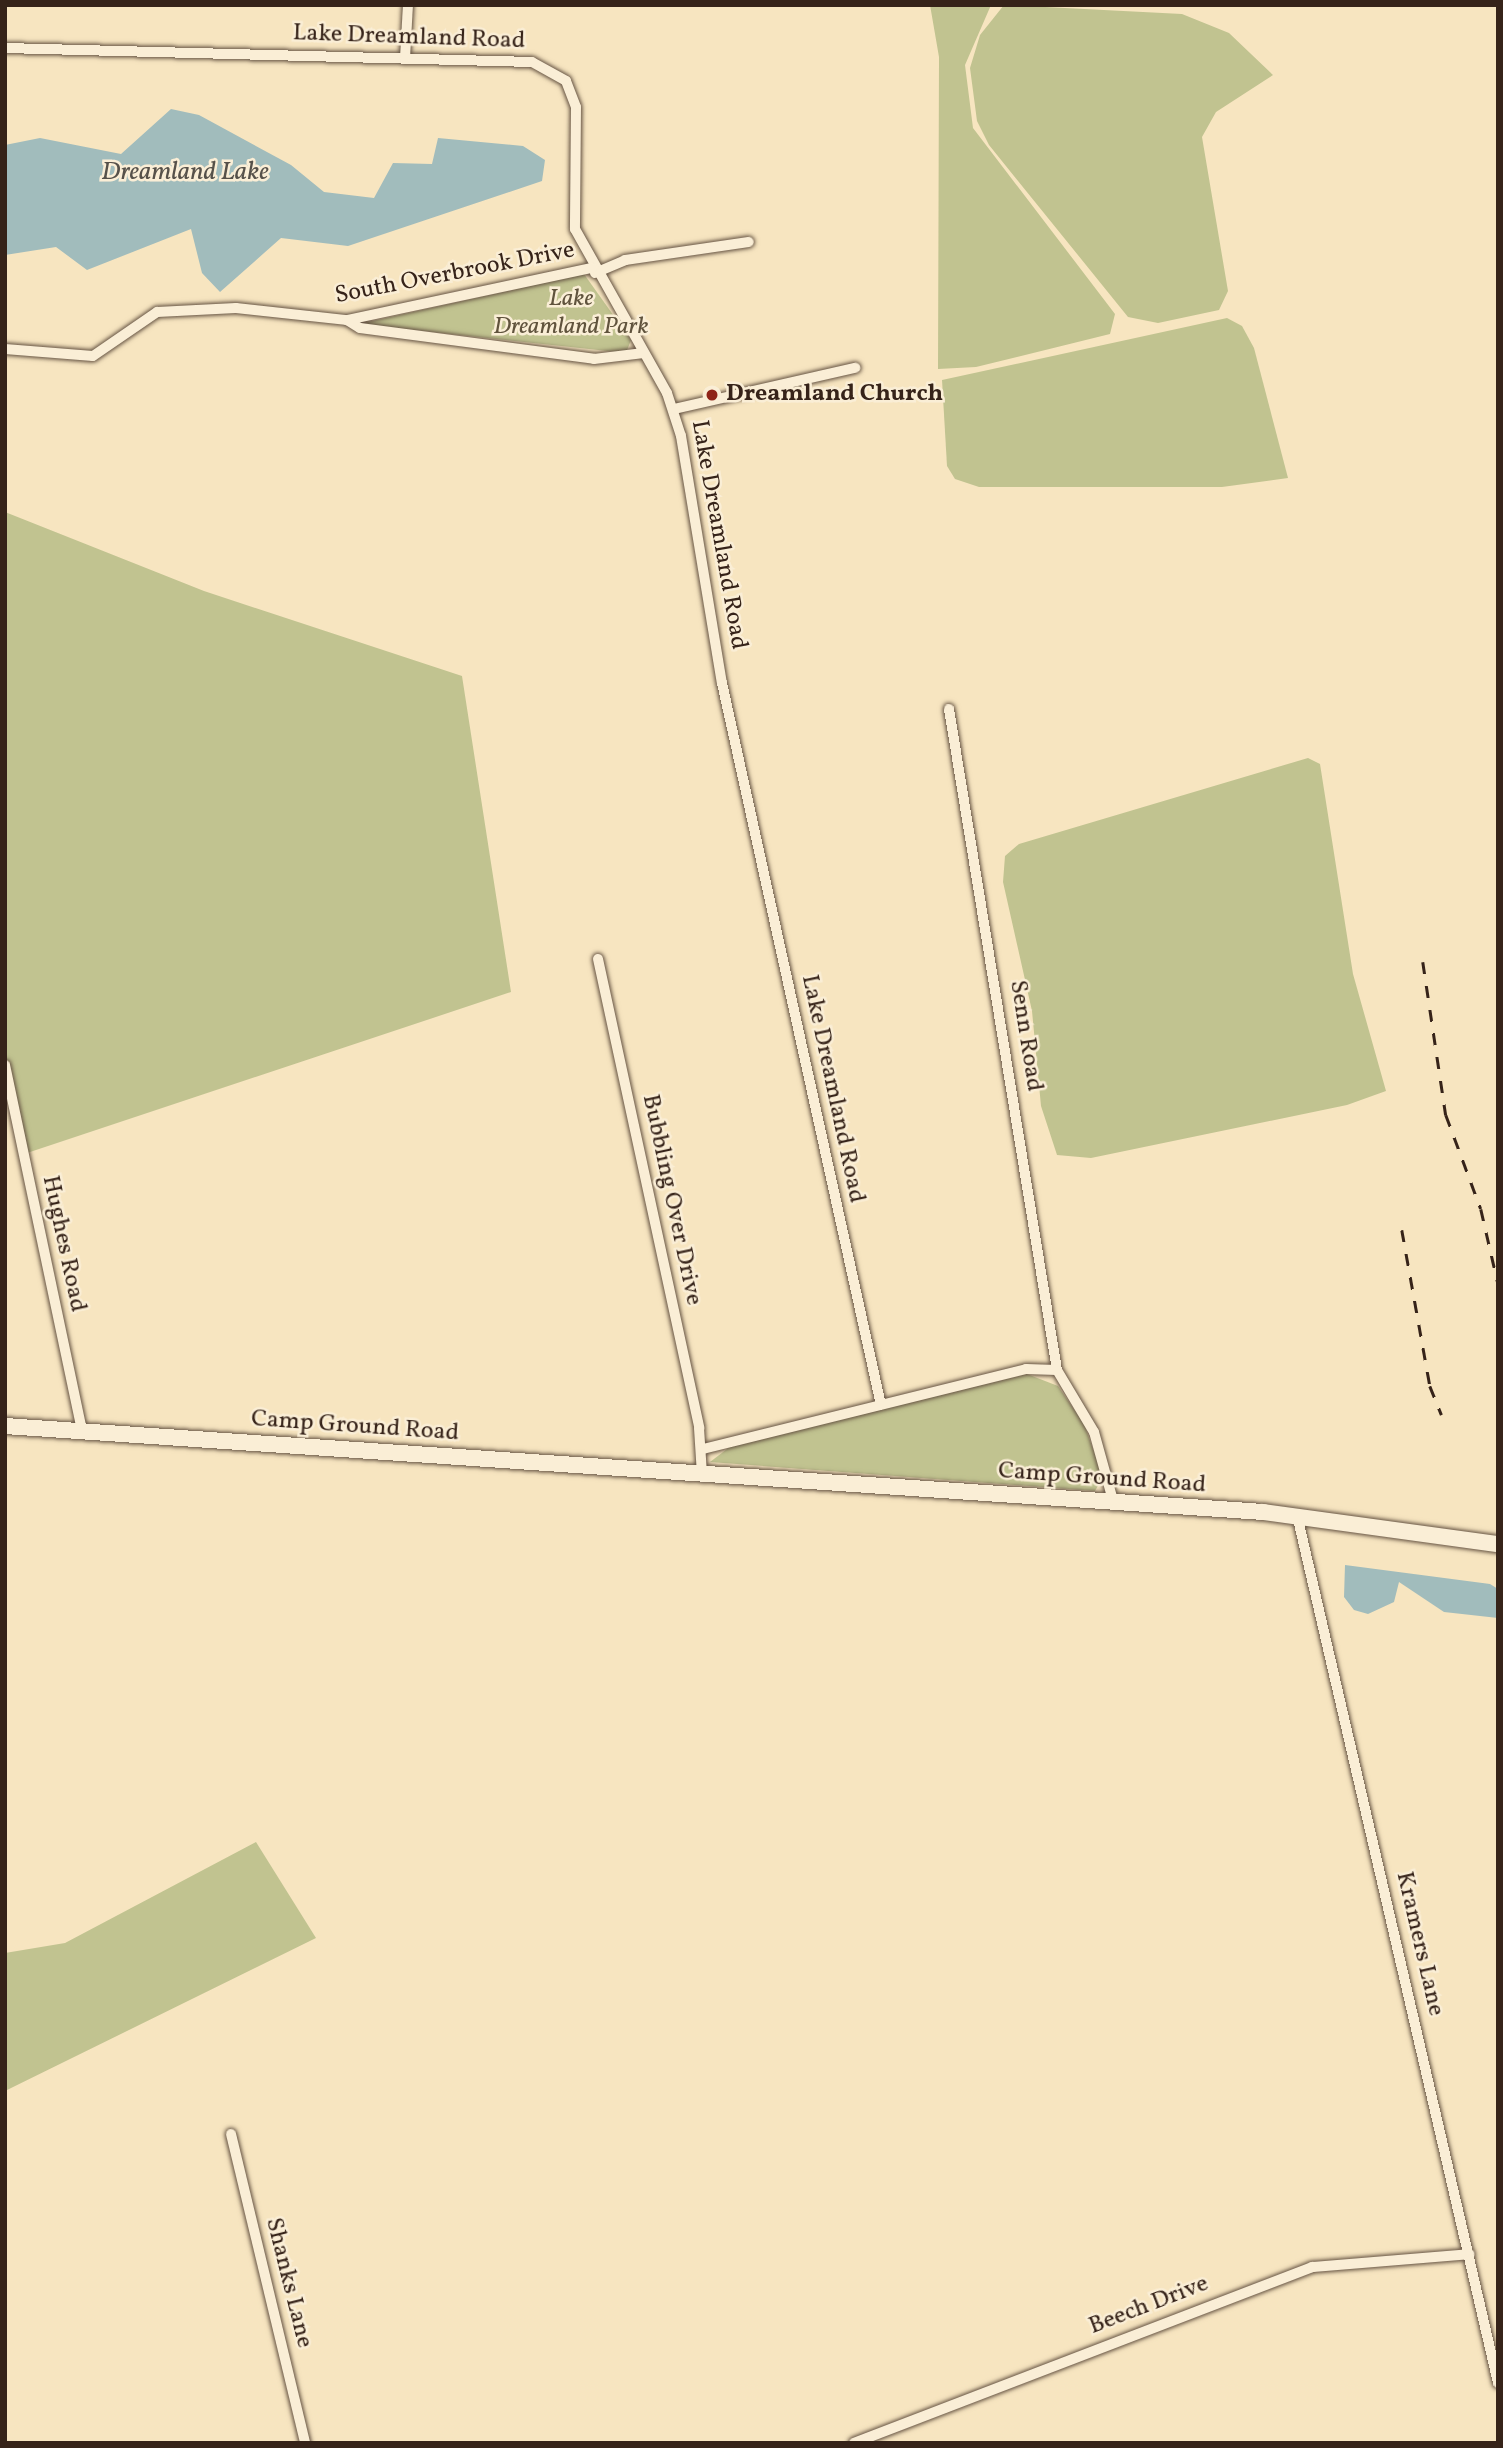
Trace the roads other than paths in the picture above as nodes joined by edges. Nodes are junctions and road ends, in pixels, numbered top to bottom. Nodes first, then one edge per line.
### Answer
1 (408, 5) edge
2 (5, 48) edge
3 (405, 58) junction
4 (749, 242) dead end
5 (594, 271) junction
6 (347, 320) junction
7 (5, 349) edge
8 (645, 353) junction
9 (855, 368) dead end
10 (674, 409) junction
11 (949, 709) dead end
12 (597, 959) dead end
13 (5, 1065) edge
14 (1057, 1370) junction
15 (881, 1405) junction
16 (5, 1426) edge
17 (82, 1431) junction
18 (703, 1449) junction
19 (702, 1474) junction
20 (1114, 1504) junction
21 (1297, 1515) junction
22 (1498, 1544) edge
23 (231, 2134) dead end
24 (1469, 2254) junction
25 (1498, 2383) edge
26 (305, 2443) edge
27 (854, 2443) edge

1 - 3 street
2 - 3 street, Lake Dreamland Road
3 - 5 street, Lake Dreamland Road
4 - 5 street, South Overbrook Drive
5 - 6 street, South Overbrook Drive
5 - 8 street, Lake Dreamland Road
6 - 7 street, South Overbrook Drive
6 - 8 street
8 - 10 street, Lake Dreamland Road
9 - 10 street
10 - 15 street, Lake Dreamland Road
11 - 14 street, Senn Road
12 - 18 street, Bubbling Over Drive
13 - 17 street, Hughes Road
14 - 15 street
14 - 20 street
15 - 18 street
16 - 17 street, Camp Ground Road
17 - 19 street, Camp Ground Road
18 - 19 street
19 - 20 street, Camp Ground Road
20 - 21 street, Camp Ground Road
21 - 22 street, Camp Ground Road
21 - 24 street, Kramers Lane
23 - 26 street, Shanks Lane
24 - 25 street, Kramers Lane
24 - 27 street, Beech Drive

